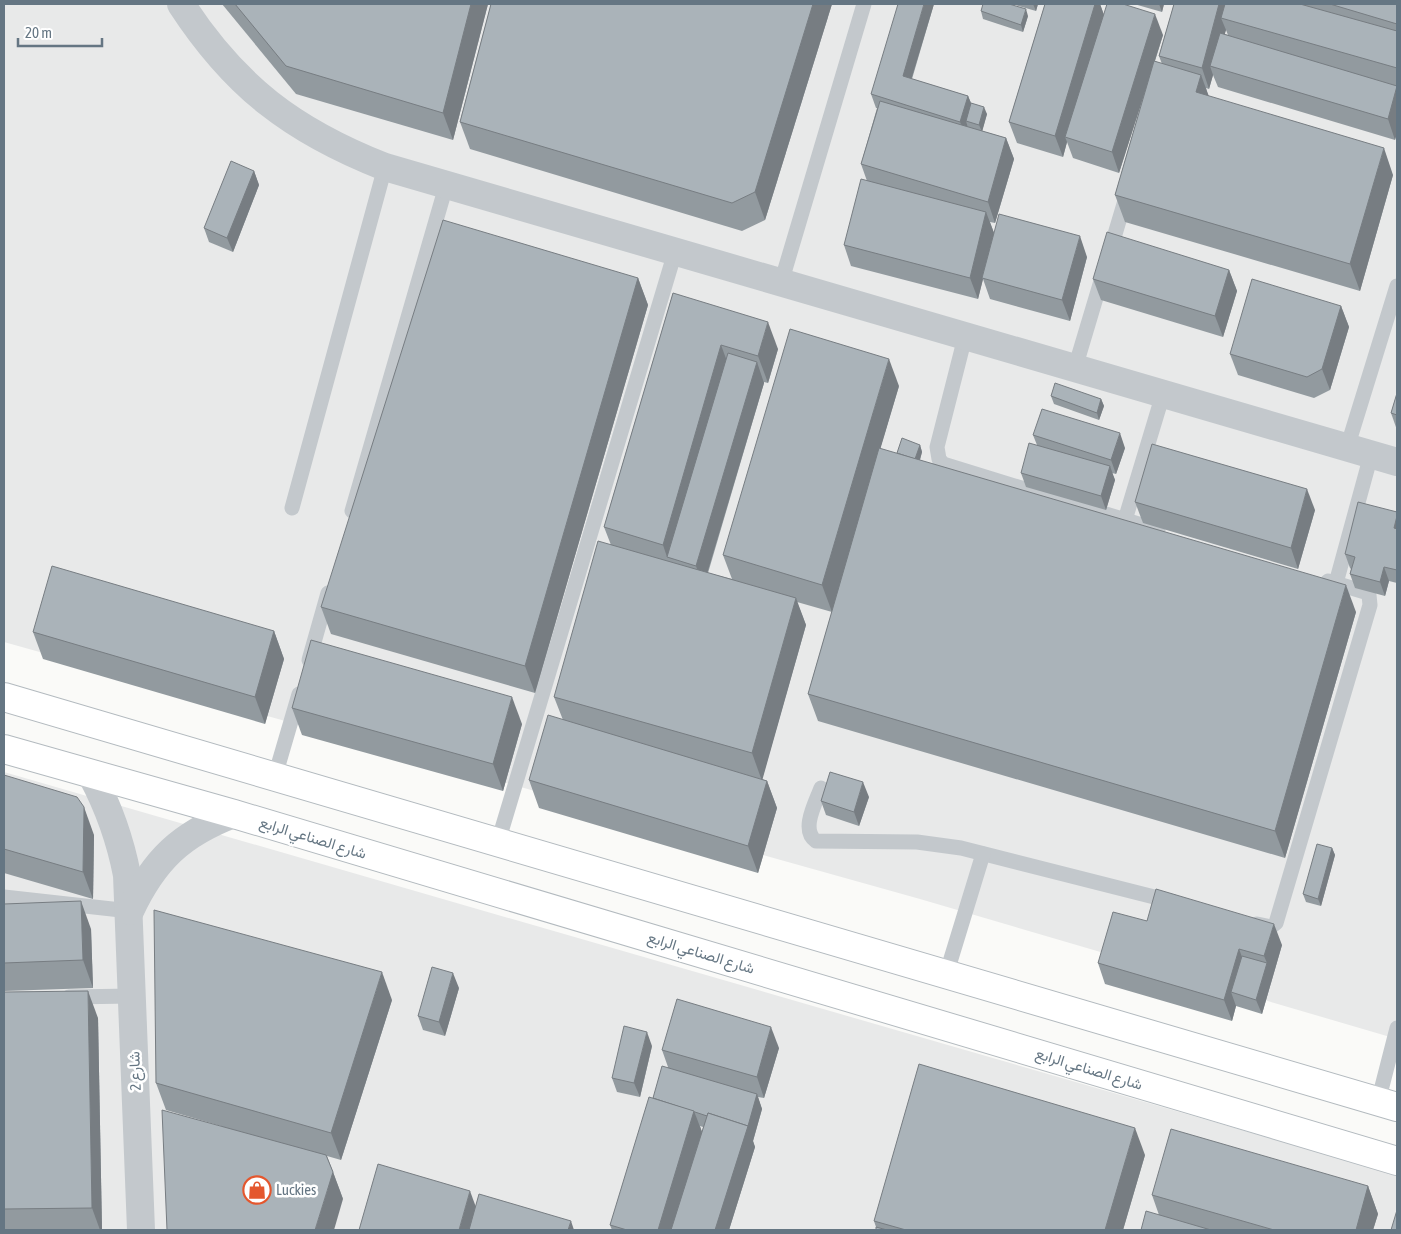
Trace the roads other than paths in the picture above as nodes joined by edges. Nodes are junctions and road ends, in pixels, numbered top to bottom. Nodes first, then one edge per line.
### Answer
1 (181, 4) edge
2 (864, 4) edge
3 (385, 167) junction
4 (1131, 181) edge
5 (446, 186) junction
6 (675, 252) junction
7 (781, 283) junction
8 (1397, 286) edge
9 (965, 337) junction
10 (1075, 368) junction
11 (1163, 394) junction
12 (1359, 451) junction
13 (1397, 462) edge
14 (292, 508) dead end
15 (1125, 520) junction
16 (347, 527) edge
17 (1171, 534) edge
18 (334, 575) edge
19 (1318, 578) edge
20 (1336, 583) junction
21 (312, 651) junction
22 (330, 656) edge
23 (4, 697) edge
24 (516, 713) dead end
25 (535, 719) junction
26 (4, 749) edge
27 (92, 776) junction
28 (275, 776) junction
29 (821, 788) dead end
30 (234, 814) junction
31 (498, 842) junction
32 (983, 854) junction
33 (4, 897) edge
34 (1192, 907) edge
35 (130, 911) junction
36 (1240, 919) edge
37 (946, 975) junction
38 (133, 996) junction
39 (53, 998) edge
40 (1397, 1028) edge
41 (1388, 1104) edge
42 (1397, 1160) edge
43 (141, 1230) edge

1 - 3 street
2 - 7 lane
3 - 5 street
3 - 14 lane
4 - 10 lane
5 - 6 street
5 - 16 lane
6 - 7 street
6 - 25 lane
7 - 9 street
8 - 12 lane
9 - 10 street
9 - 15 lane
10 - 11 street
11 - 12 street
11 - 15 lane
12 - 13 street
12 - 20 lane
15 - 17 lane
18 - 21 lane
19 - 20 lane
20 - 36 lane
21 - 22 lane
21 - 28 lane
23 - 28 main road
24 - 25 lane
25 - 31 lane
26 - 27 main road, شارع الصناعي الرابع
27 - 30 main road, شارع الصناعي الرابع
27 - 35 street, شارع 2
28 - 31 main road
29 - 32 lane
30 - 35 street, شارع 2
30 - 42 main road, شارع الصناعي الرابع
31 - 37 main road
32 - 34 lane
32 - 37 lane
33 - 35 lane
35 - 38 street, شارع 2
37 - 41 main road
38 - 39 lane
38 - 43 street, شارع 2
40 - 41 lane

